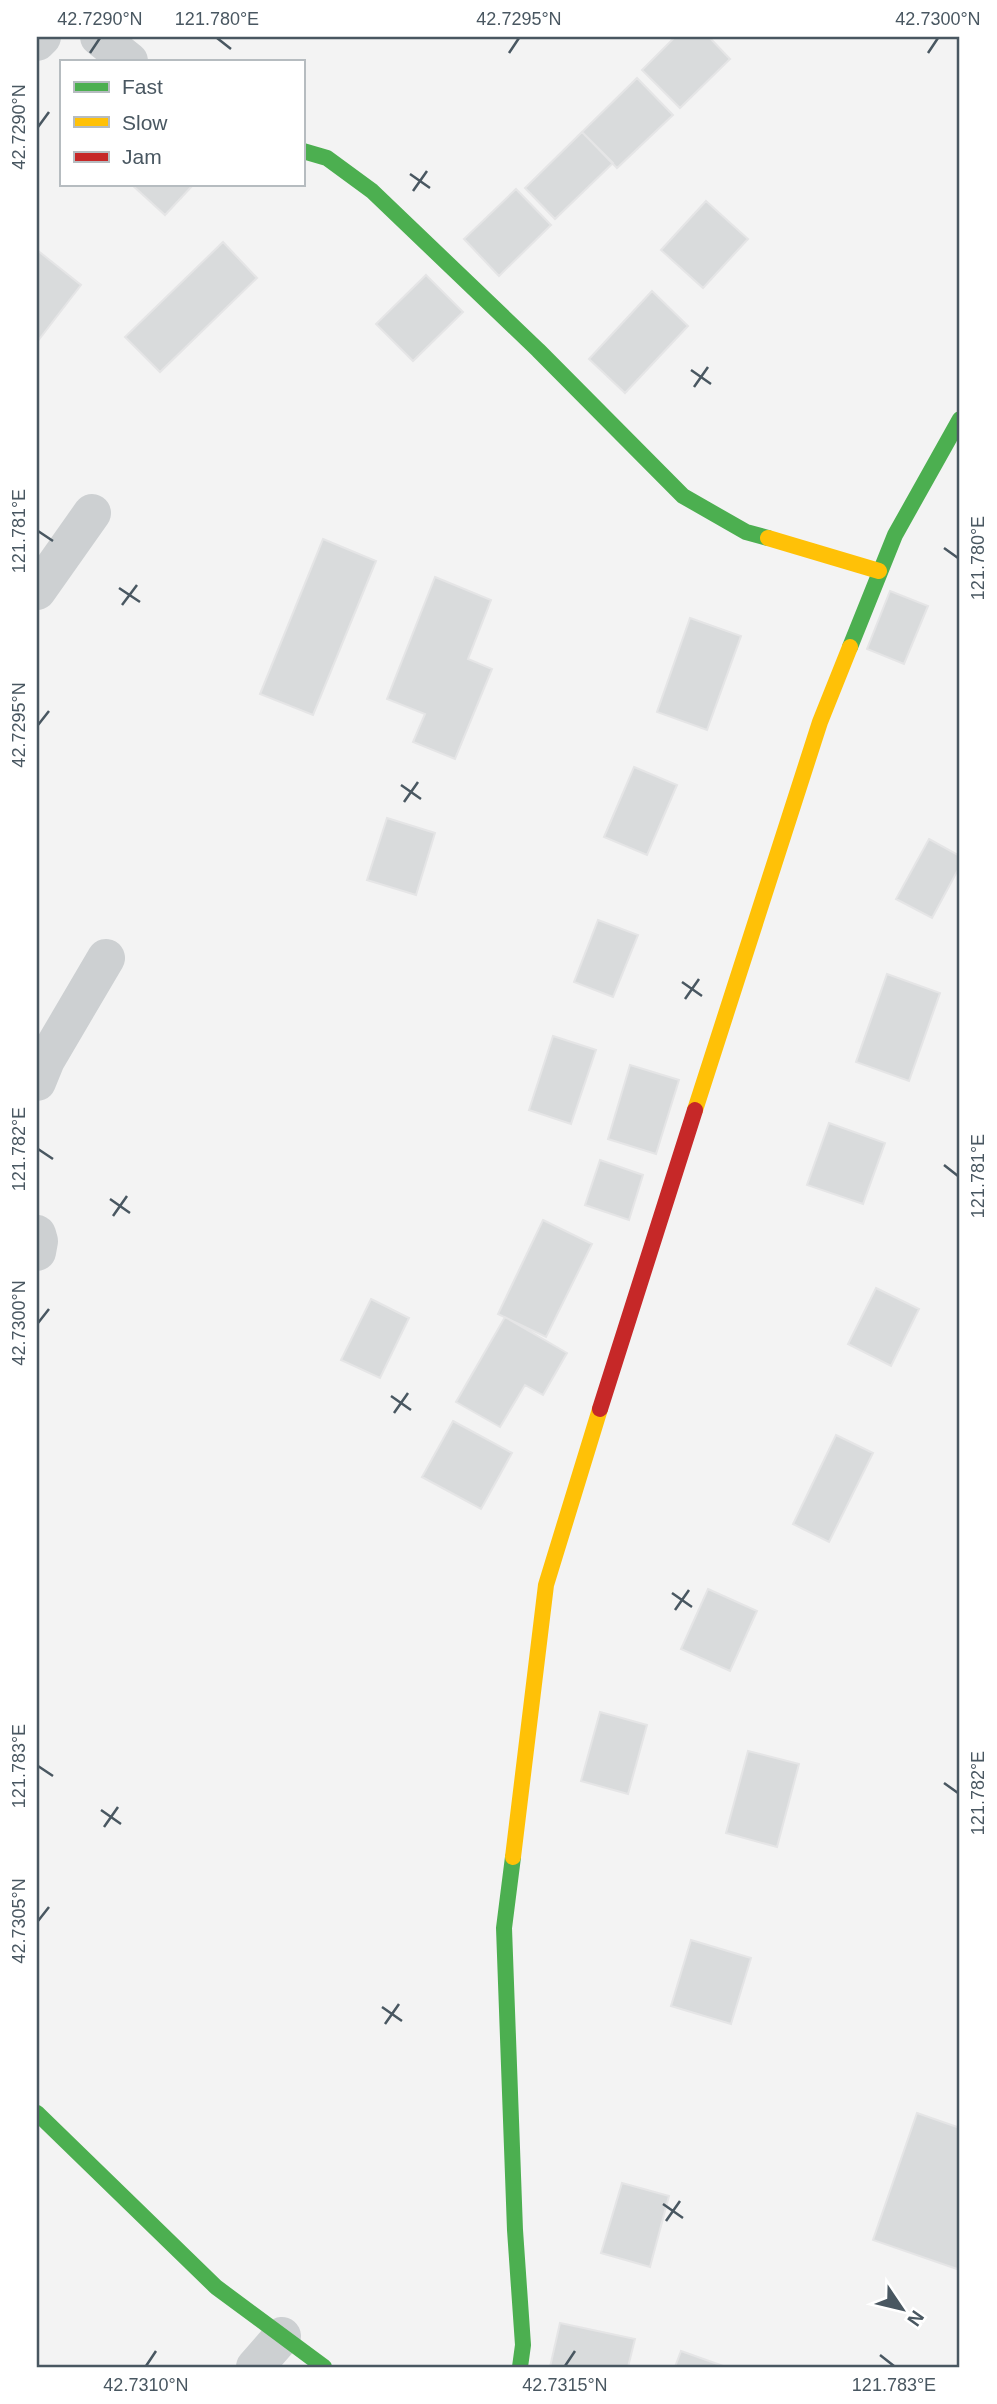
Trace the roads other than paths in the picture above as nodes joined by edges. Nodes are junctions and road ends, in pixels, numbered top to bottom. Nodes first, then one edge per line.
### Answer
1 (42, 37) edge
2 (99, 37) edge
3 (37, 42) edge
4 (128, 60) edge
5 (304, 151) edge
6 (960, 419) edge
7 (92, 513) dead end
8 (879, 571) junction
9 (37, 591) edge
10 (106, 958) dead end
11 (37, 1082) edge
12 (37, 1234) edge
13 (37, 1252) edge
14 (37, 2113) edge
15 (282, 2336) junction
16 (255, 2367) edge
17 (324, 2367) edge
18 (520, 2367) edge

1 - 3 street
2 - 4 street
5 - 8 street
6 - 8 street
7 - 9 street
8 - 18 street
10 - 11 street
12 - 13 street
14 - 15 street
15 - 16 street
15 - 17 street

